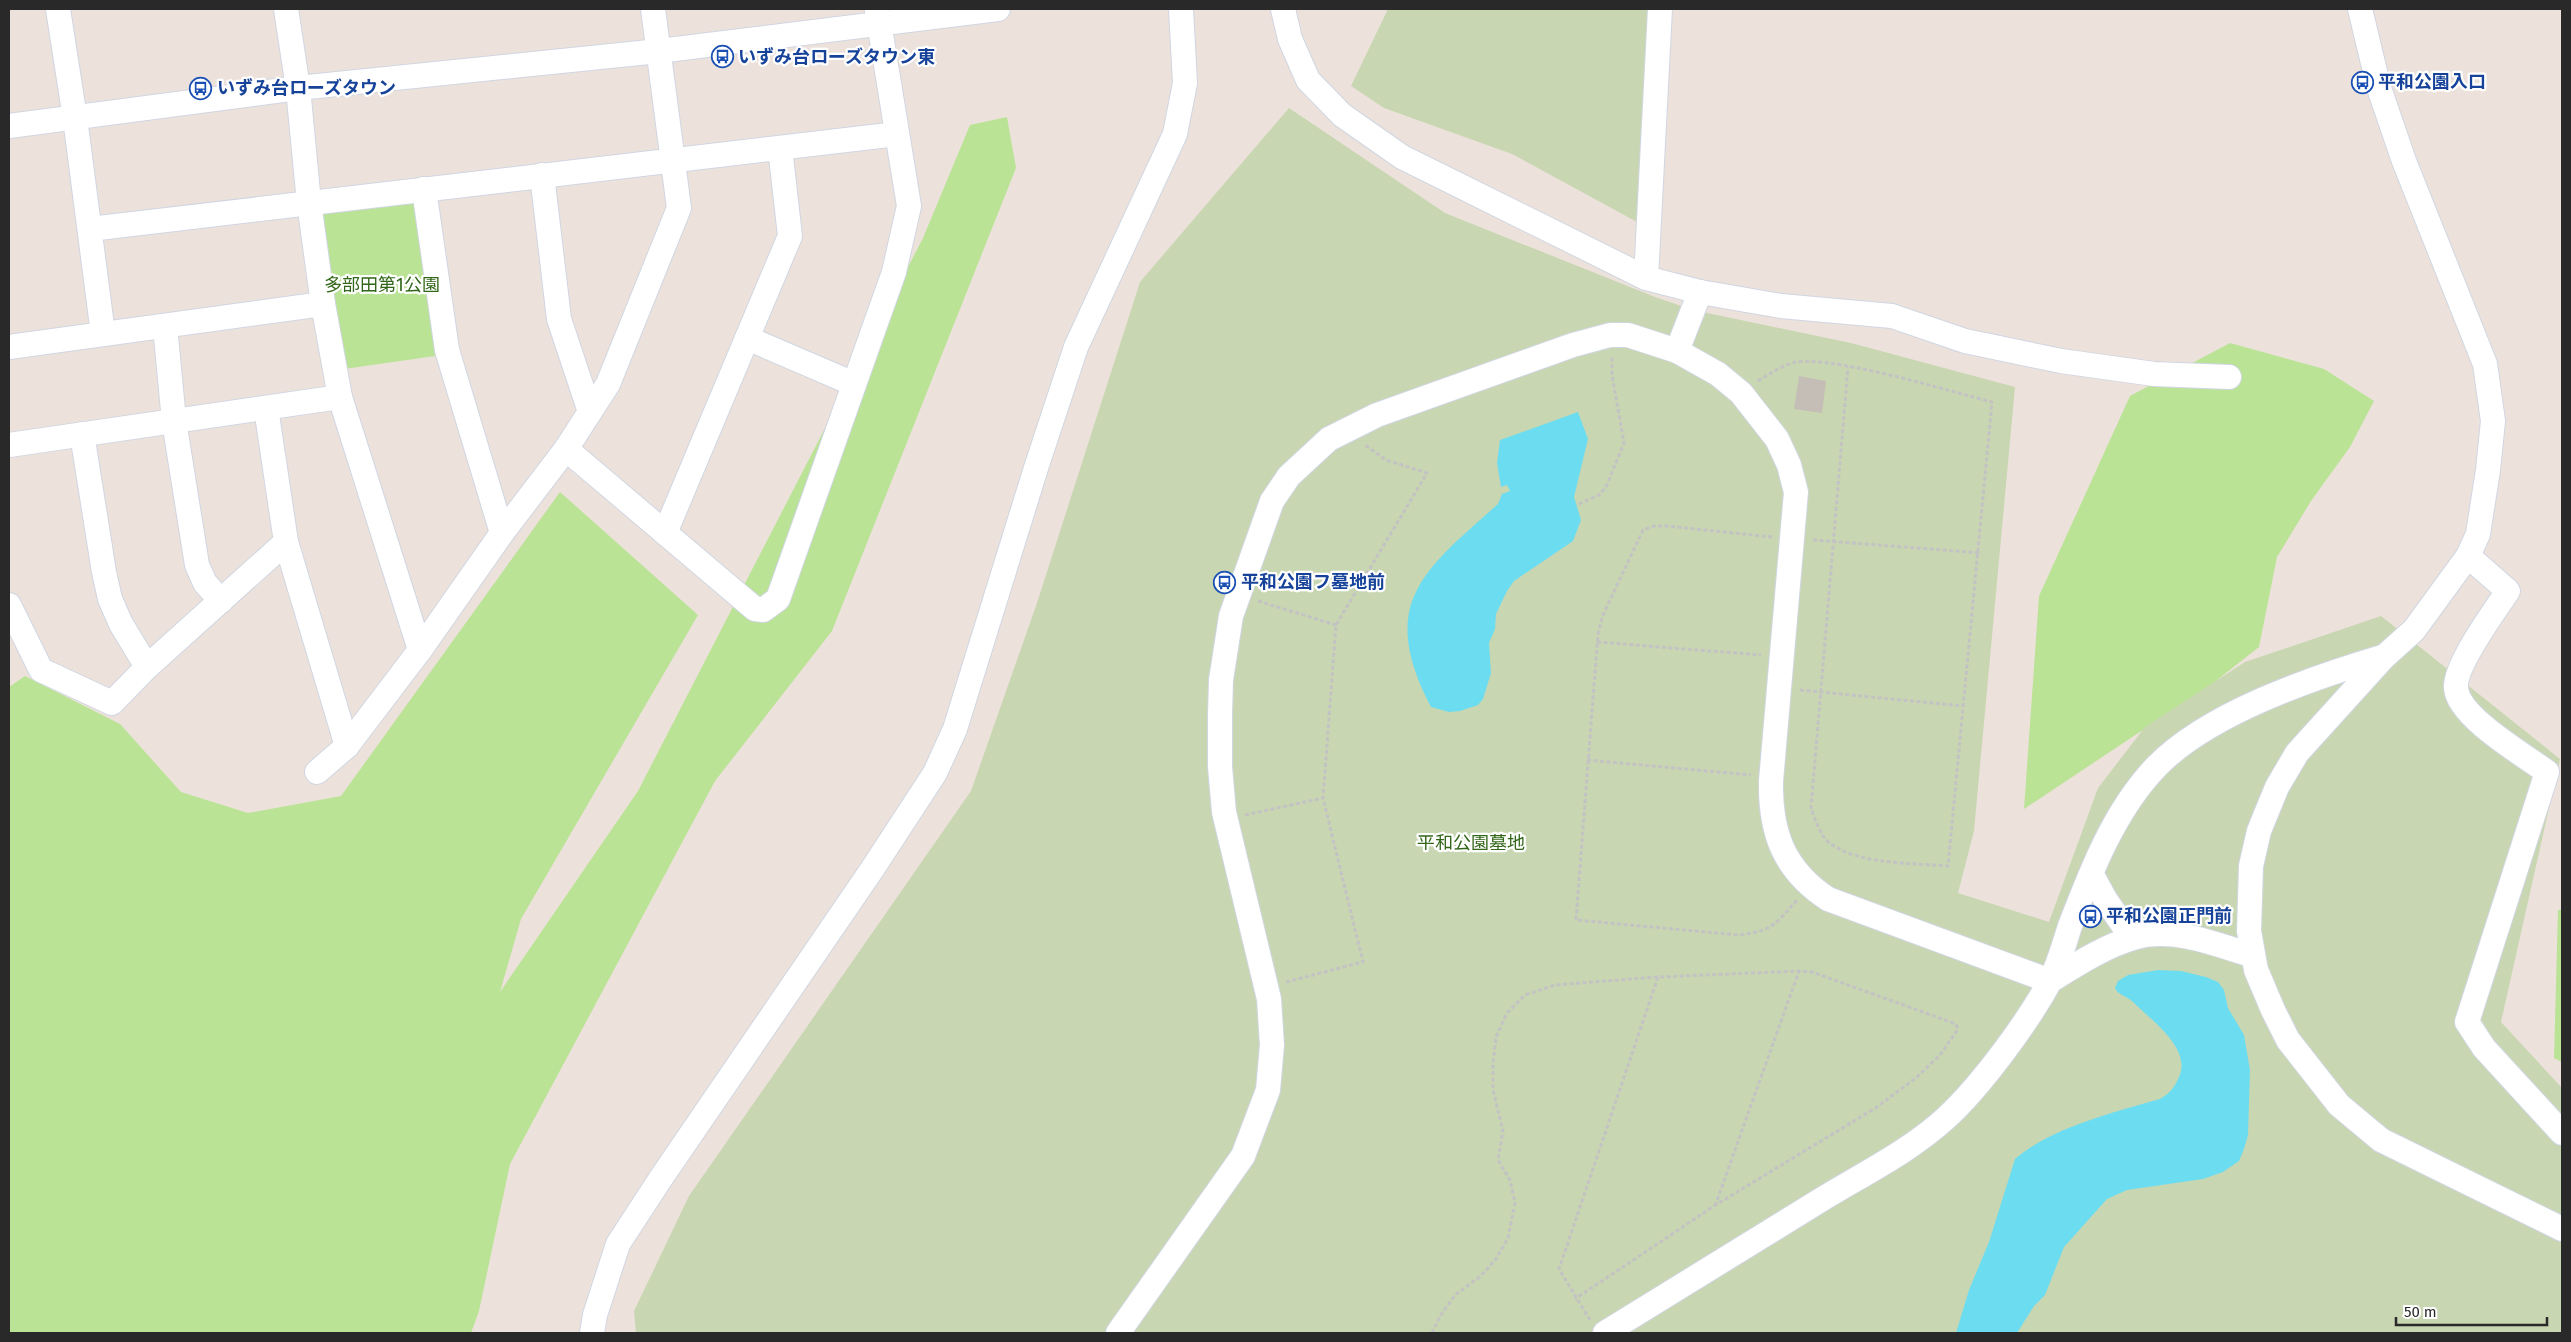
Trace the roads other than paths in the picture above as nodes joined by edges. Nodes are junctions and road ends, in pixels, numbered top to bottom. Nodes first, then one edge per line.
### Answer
1 (58, 9) edge
2 (286, 9) edge
3 (653, 9) edge
4 (998, 9) edge
5 (1181, 9) edge
6 (1283, 9) edge
7 (1660, 9) edge
8 (2360, 9) edge
9 (878, 17) edge
10 (659, 51) junction
11 (298, 88) junction
12 (75, 118) junction
13 (9, 126) edge
14 (897, 134) junction
15 (780, 148) junction
16 (673, 160) junction
17 (542, 176) junction
18 (424, 189) junction
19 (309, 203) junction
20 (90, 228) junction
21 (1646, 278) junction
22 (1700, 292) junction
23 (323, 304) junction
24 (165, 326) junction
25 (102, 334) junction
26 (747, 338) junction
27 (9, 347) edge
28 (1678, 350) junction
29 (2229, 377) dead end
30 (854, 384) junction
31 (340, 397) junction
32 (266, 408) junction
33 (590, 412) junction
34 (174, 421) junction
35 (82, 434) junction
36 (9, 445) edge
37 (566, 449) junction
38 (502, 533) junction
39 (665, 533) junction
40 (286, 542) junction
41 (2468, 556) junction
42 (221, 601) junction
43 (9, 605) edge
44 (420, 650) junction
45 (2384, 656) junction
46 (146, 667) junction
47 (347, 746) junction
48 (317, 772) dead end
49 (2092, 875) junction
50 (2132, 938) junction
51 (2254, 956) junction
52 (2050, 981) junction
53 (2562, 1134) edge
54 (2562, 1229) edge
55 (1600, 1330) edge
56 (592, 1333) edge
57 (1118, 1333) edge

1 - 12 street
2 - 11 street
3 - 10 street
4 - 9 street
5 - 56 street
6 - 21 street
7 - 21 street
8 - 41 street
9 - 10 street
9 - 14 street
10 - 11 street
10 - 16 street
11 - 12 street
11 - 19 street
12 - 13 street
12 - 20 street
14 - 15 street
14 - 30 street
15 - 16 street
15 - 26 street
16 - 17 street
16 - 33 street
17 - 18 street
17 - 33 street
18 - 19 street
18 - 38 street
19 - 20 street
19 - 23 street
20 - 25 street
21 - 22 street
22 - 28 street
22 - 29 street
23 - 24 street
23 - 31 street
24 - 25 street
24 - 34 street
25 - 27 street
26 - 30 street
26 - 39 street
28 - 52 street
28 - 57 street
30 - 39 street
31 - 32 street
31 - 44 street
32 - 34 street
32 - 40 street
33 - 37 street
34 - 35 street
34 - 42 street
35 - 36 street
35 - 46 street
37 - 38 street
37 - 39 street
38 - 44 street
40 - 42 street
40 - 47 street
41 - 45 street
41 - 53 street
42 - 46 street
43 - 46 street
44 - 47 street
45 - 49 street
45 - 51 street
47 - 48 street
49 - 50 street
49 - 52 street
50 - 51 street
50 - 52 street
51 - 54 street
52 - 55 street

